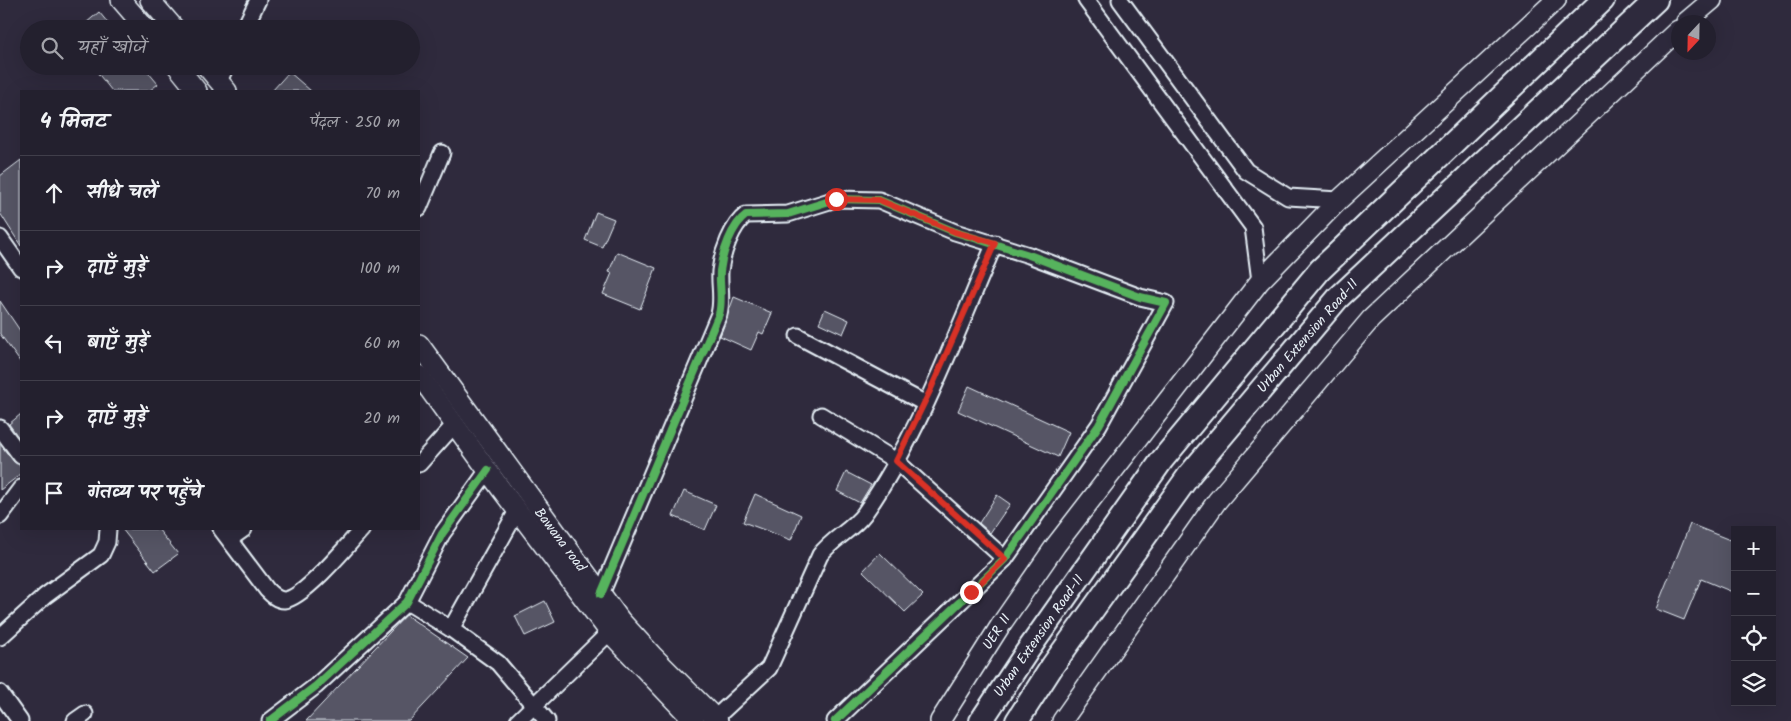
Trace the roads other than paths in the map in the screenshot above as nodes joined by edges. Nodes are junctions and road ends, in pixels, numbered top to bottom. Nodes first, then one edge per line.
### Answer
1 (121, 0) edge
2 (150, 0) edge
3 (258, 0) edge
4 (1086, 0) edge
5 (1120, 0) edge
6 (1556, 0) edge
7 (1603, 0) edge
8 (1656, 0) edge
9 (1712, 0) edge
10 (1694, 15) edge
11 (138, 20) edge
12 (167, 20) edge
13 (248, 20) edge
14 (1671, 37) edge
15 (184, 75) edge
16 (196, 90) edge
17 (442, 154) dead end
18 (1339, 200) junction
19 (420, 206) edge
20 (0, 238) edge
21 (995, 243) junction
22 (20, 267) edge
23 (1260, 281) junction
24 (798, 336) dead end
25 (420, 345) edge
26 (420, 376) edge
27 (924, 404) junction
28 (821, 415) dead end
29 (455, 424) junction
30 (0, 428) edge
31 (426, 447) edge
32 (20, 455) edge
33 (896, 461) junction
34 (420, 462) edge
35 (488, 470) junction
36 (20, 489) edge
37 (518, 511) junction
38 (0, 516) edge
39 (108, 530) edge
40 (240, 530) edge
41 (361, 530) edge
42 (226, 534) edge
43 (1005, 559) junction
44 (601, 594) junction
45 (407, 602) junction
46 (615, 627) junction
47 (451, 629) junction
48 (0, 637) edge
49 (0, 694) edge
50 (535, 704) junction
51 (717, 719) edge
52 (20, 721) edge
53 (270, 721) edge
54 (518, 721) edge
55 (546, 721) edge
56 (694, 721) edge
57 (835, 721) edge
58 (940, 721) edge
59 (981, 721) edge
60 (1017, 721) edge
61 (1062, 721) edge

1 - 11 main road
2 - 12 main road
3 - 13 street
4 - 23 street
5 - 18 street
6 - 18 main road, UER II
7 - 59 highway, Urban Extension Road-II
8 - 60 highway, Urban Extension Road-II
9 - 10 main road
14 - 61 main road
15 - 16 main road
17 - 19 street
18 - 23 main road, UER II
20 - 22 street
21 - 27 street
21 - 43 street
21 - 44 street
23 - 58 main road, UER II
24 - 27 street
25 - 44 main road, Bawana road
26 - 29 main road, Bawana road
27 - 33 street
28 - 33 street
29 - 31 street
29 - 35 main road, Bawana road
30 - 32 street
31 - 34 street
33 - 43 street
33 - 51 street
35 - 37 main road, Bawana road
35 - 45 street
36 - 38 street
37 - 46 main road, Bawana road
37 - 47 street
39 - 48 street
40 - 42 street
41 - 42 street
43 - 57 street
44 - 46 main road, Bawana road
45 - 47 street
45 - 53 street
46 - 50 street
46 - 51 main road, Bawana road
46 - 56 main road, Bawana road
47 - 50 street
49 - 52 street
50 - 54 street
50 - 55 street

